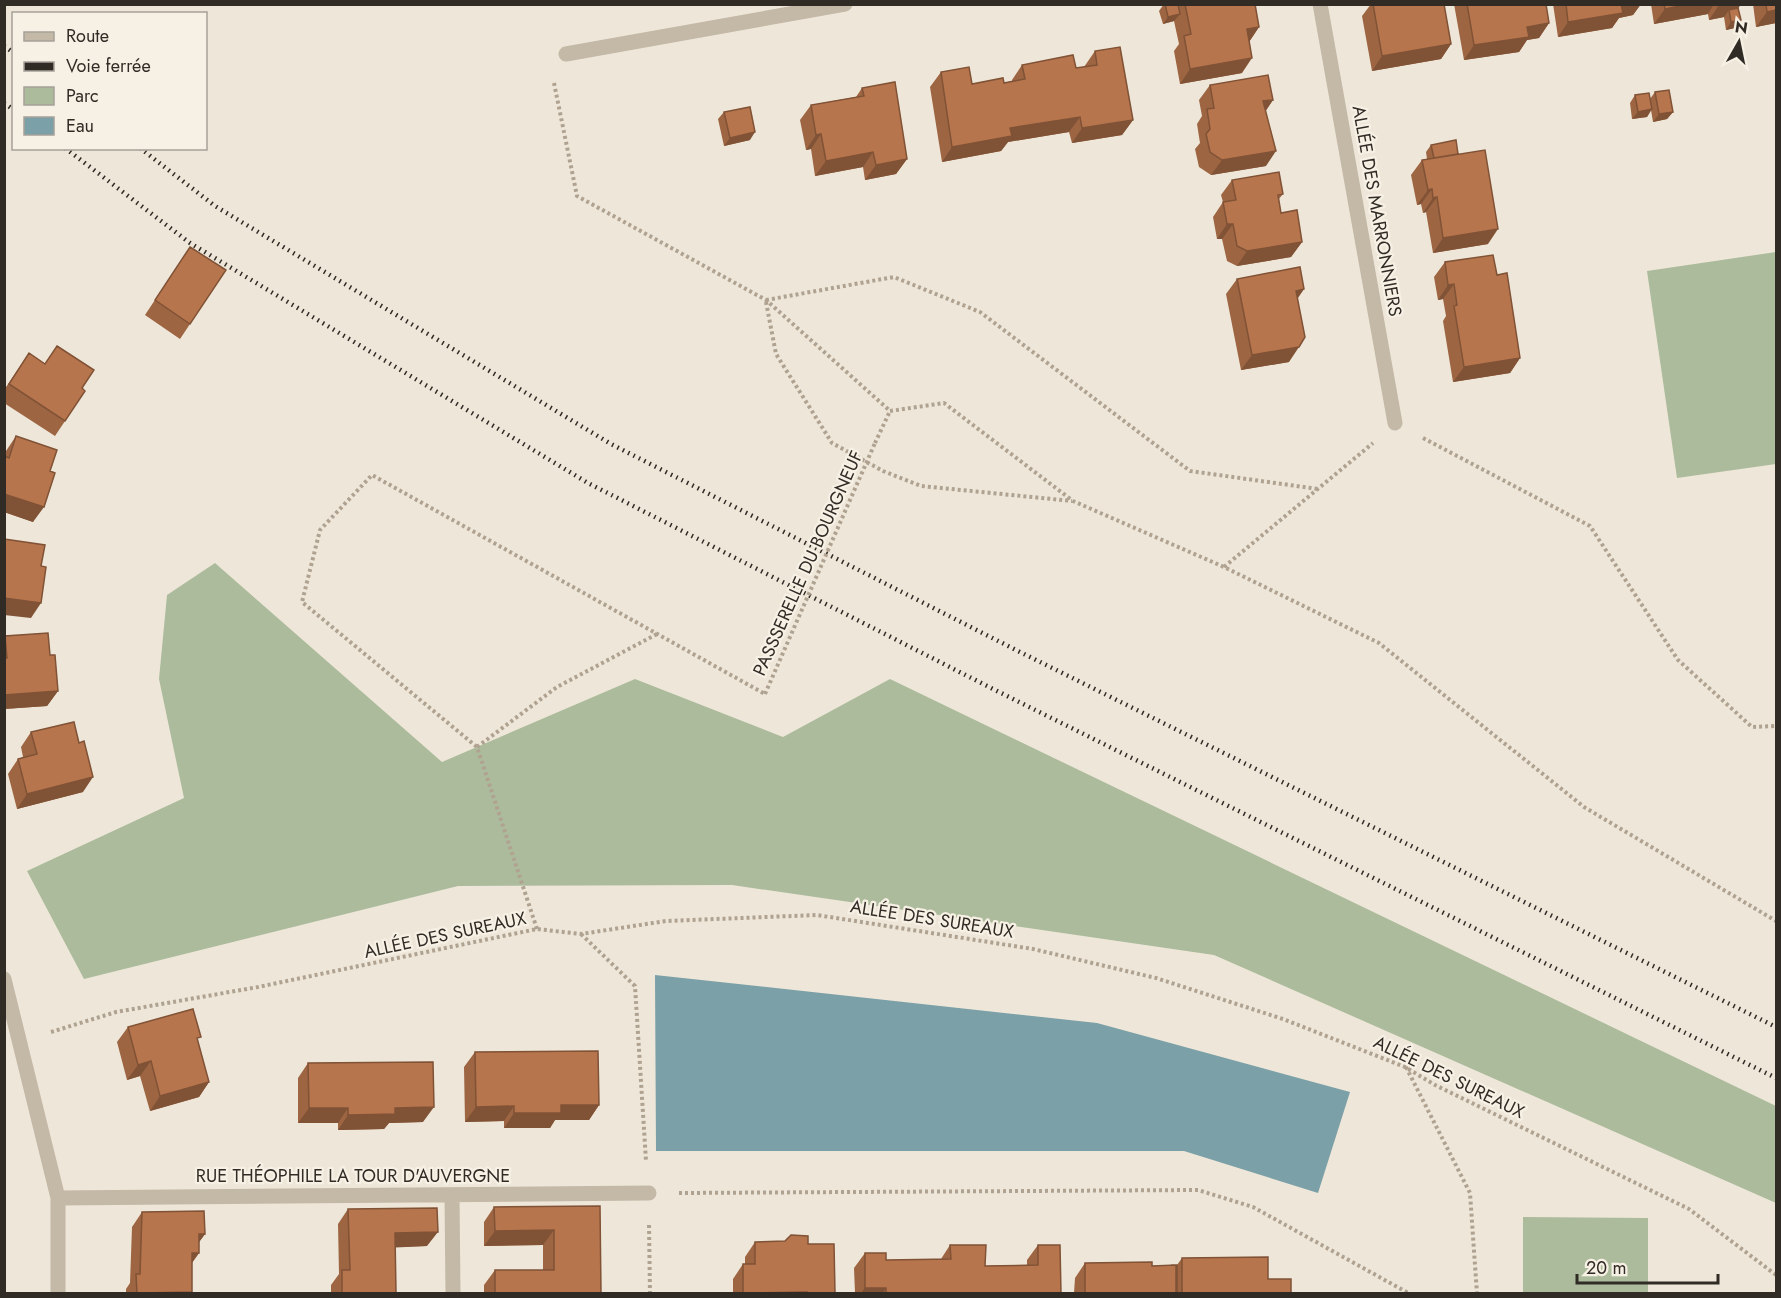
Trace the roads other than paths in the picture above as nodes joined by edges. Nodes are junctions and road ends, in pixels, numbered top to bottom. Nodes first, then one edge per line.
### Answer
1 (845, 4) edge
2 (1320, 4) edge
3 (759, 11) edge
4 (566, 54) road end
5 (1395, 423) road end
6 (4, 979) edge
7 (649, 1193) road end
8 (452, 1195) junction
9 (58, 1198) junction
10 (58, 1293) edge
11 (453, 1293) edge

1 - 3 street
2 - 5 street, ALLÉE DES MARRONNIERS
3 - 4 street
6 - 9 street
7 - 8 street, RUE THÉOPHILE LA TOUR D'AUVERGNE
8 - 9 street, RUE THÉOPHILE LA TOUR D'AUVERGNE
8 - 11 street
9 - 10 street

